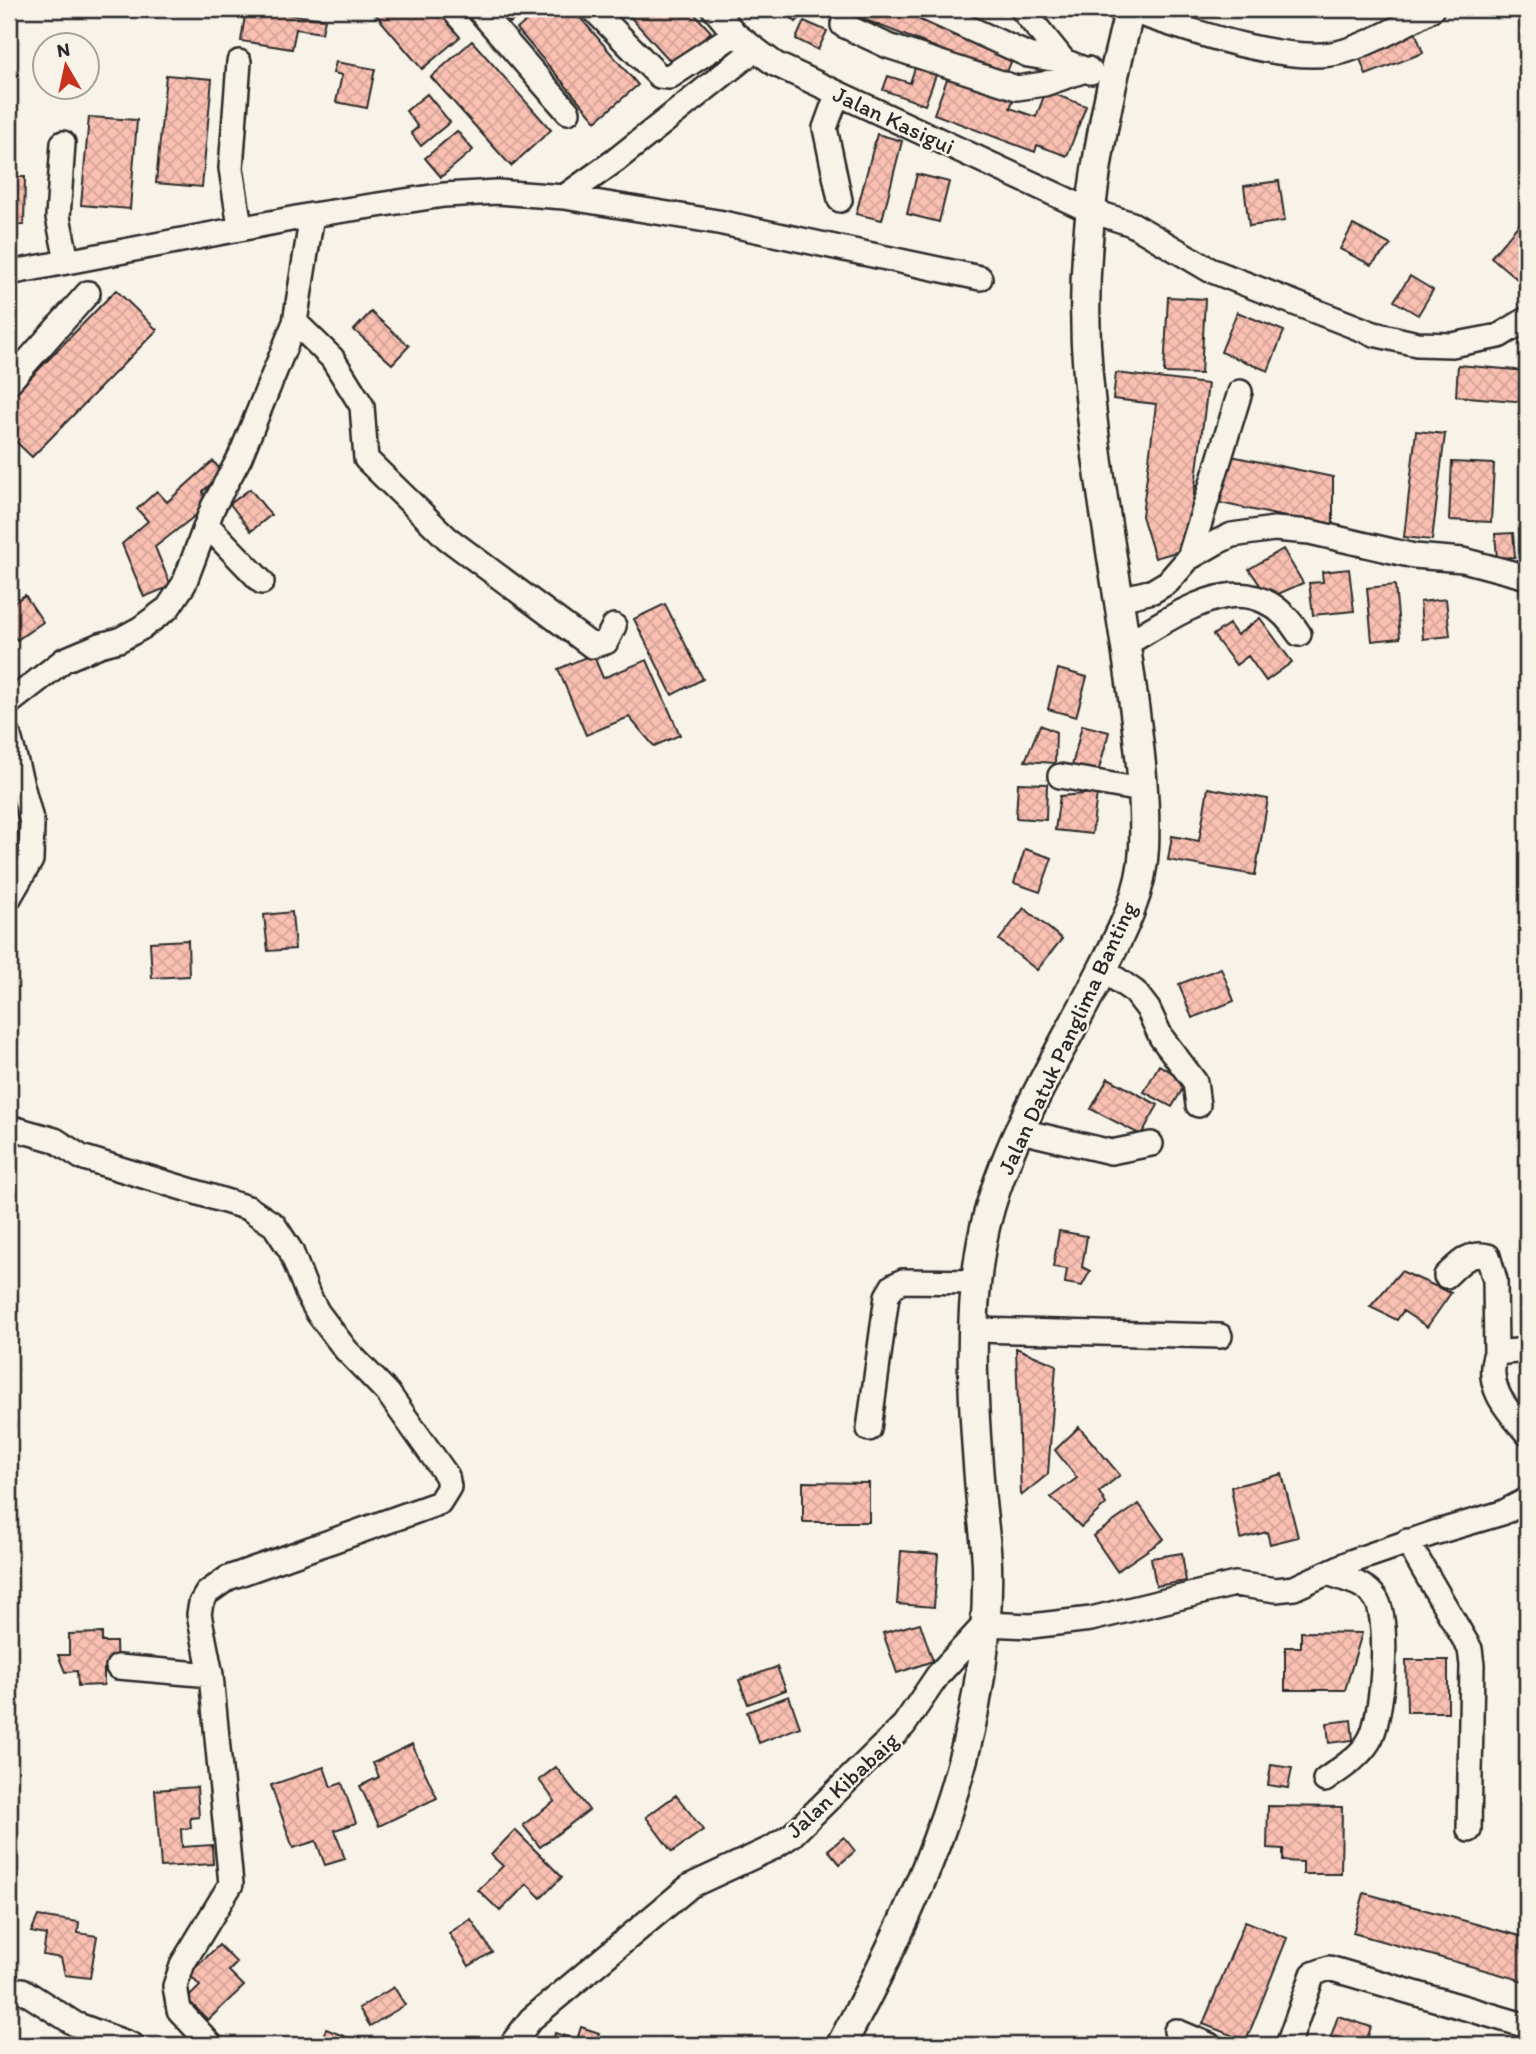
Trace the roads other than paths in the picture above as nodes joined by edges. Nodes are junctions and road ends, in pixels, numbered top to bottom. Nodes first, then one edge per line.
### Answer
1 (478, 9) edge
2 (593, 9) edge
3 (714, 9) edge
4 (927, 9) edge
5 (1022, 9) edge
6 (1432, 9) edge
7 (1130, 10) edge
8 (843, 25) dead end
9 (735, 34) junction
10 (754, 50) junction
11 (1064, 61) junction
12 (239, 62) dead end
13 (1088, 69) junction
14 (1110, 86) junction
15 (837, 95) junction
16 (568, 113) dead end
17 (63, 143) dead end
18 (564, 197) junction
19 (839, 200) dead end
20 (1089, 210) junction
21 (312, 215) junction
22 (240, 227) junction
23 (67, 261) junction
24 (9, 273) edge
25 (980, 278) dead end
26 (88, 293) dead end
27 (1527, 319) edge
28 (295, 322) junction
29 (10, 377) edge
30 (1240, 392) dead end
31 (207, 525) junction
32 (1189, 558) junction
33 (1527, 577) edge
34 (262, 582) dead end
35 (1119, 599) junction
36 (614, 626) dead end
37 (1299, 634) dead end
38 (1126, 644) junction
39 (9, 703) edge
40 (9, 736) edge
41 (1060, 776) dead end
42 (1142, 790) junction
43 (9, 898) edge
44 (1102, 969) junction
45 (1198, 1105) dead end
46 (9, 1127) edge
47 (1021, 1131) junction
48 (1151, 1144) dead end
49 (1446, 1276) dead end
50 (977, 1282) junction
51 (974, 1330) junction
52 (1220, 1336) dead end
53 (1527, 1349) edge
54 (1496, 1353) junction
55 (869, 1429) dead end
56 (1527, 1433) edge
57 (1527, 1500) edge
58 (1407, 1541) junction
59 (1329, 1574) junction
60 (985, 1625) junction
61 (118, 1667) dead end
62 (211, 1675) junction
63 (1325, 1780) dead end
64 (1469, 1830) dead end
65 (22, 1990) dead end
66 (1527, 2026) edge
67 (1176, 2031) dead end
68 (132, 2045) edge
69 (211, 2045) edge
70 (511, 2045) edge
71 (841, 2045) edge
72 (1209, 2045) edge
73 (1287, 2045) edge

1 - 16 street
2 - 9 street
3 - 9 street, Jalan Kasigui
4 - 11 street
5 - 11 street
6 - 7 street
7 - 14 main road, Jalan Datuk Panglima Banting
8 - 13 street
9 - 10 street, Jalan Kasigui
10 - 15 street, Jalan Kasigui
10 - 18 street
11 - 13 street
12 - 22 street
13 - 14 street
14 - 20 main road, Jalan Datuk Panglima Banting
15 - 19 street
15 - 20 street, Jalan Kasigui
17 - 23 street
18 - 21 street
18 - 25 street
20 - 27 street, Jalan Kasigui
20 - 35 main road, Jalan Datuk Panglima Banting
21 - 22 street
21 - 28 street
22 - 23 street
23 - 24 street
26 - 29 street
28 - 31 street
28 - 36 street
30 - 32 street
31 - 34 street
31 - 39 street
32 - 33 street
32 - 35 street
35 - 38 main road, Jalan Datuk Panglima Banting
37 - 38 street
38 - 42 main road, Jalan Datuk Panglima Banting
40 - 43 street
41 - 42 street
42 - 44 main road, Jalan Datuk Panglima Banting
44 - 45 street
44 - 47 main road, Jalan Datuk Panglima Banting
46 - 62 street
47 - 48 street
47 - 50 main road, Jalan Datuk Panglima Banting
49 - 54 street
50 - 51 main road, Jalan Datuk Panglima Banting
50 - 55 street
51 - 52 street
51 - 60 main road, Jalan Datuk Panglima Banting
53 - 54 street
54 - 56 street
57 - 58 street
58 - 59 street
58 - 64 street
59 - 60 street
59 - 63 street
60 - 70 street, Jalan Kibabaig
60 - 71 main road, Jalan Datuk Panglima Banting
61 - 62 street
62 - 69 street
65 - 68 street
66 - 73 street
67 - 72 street

